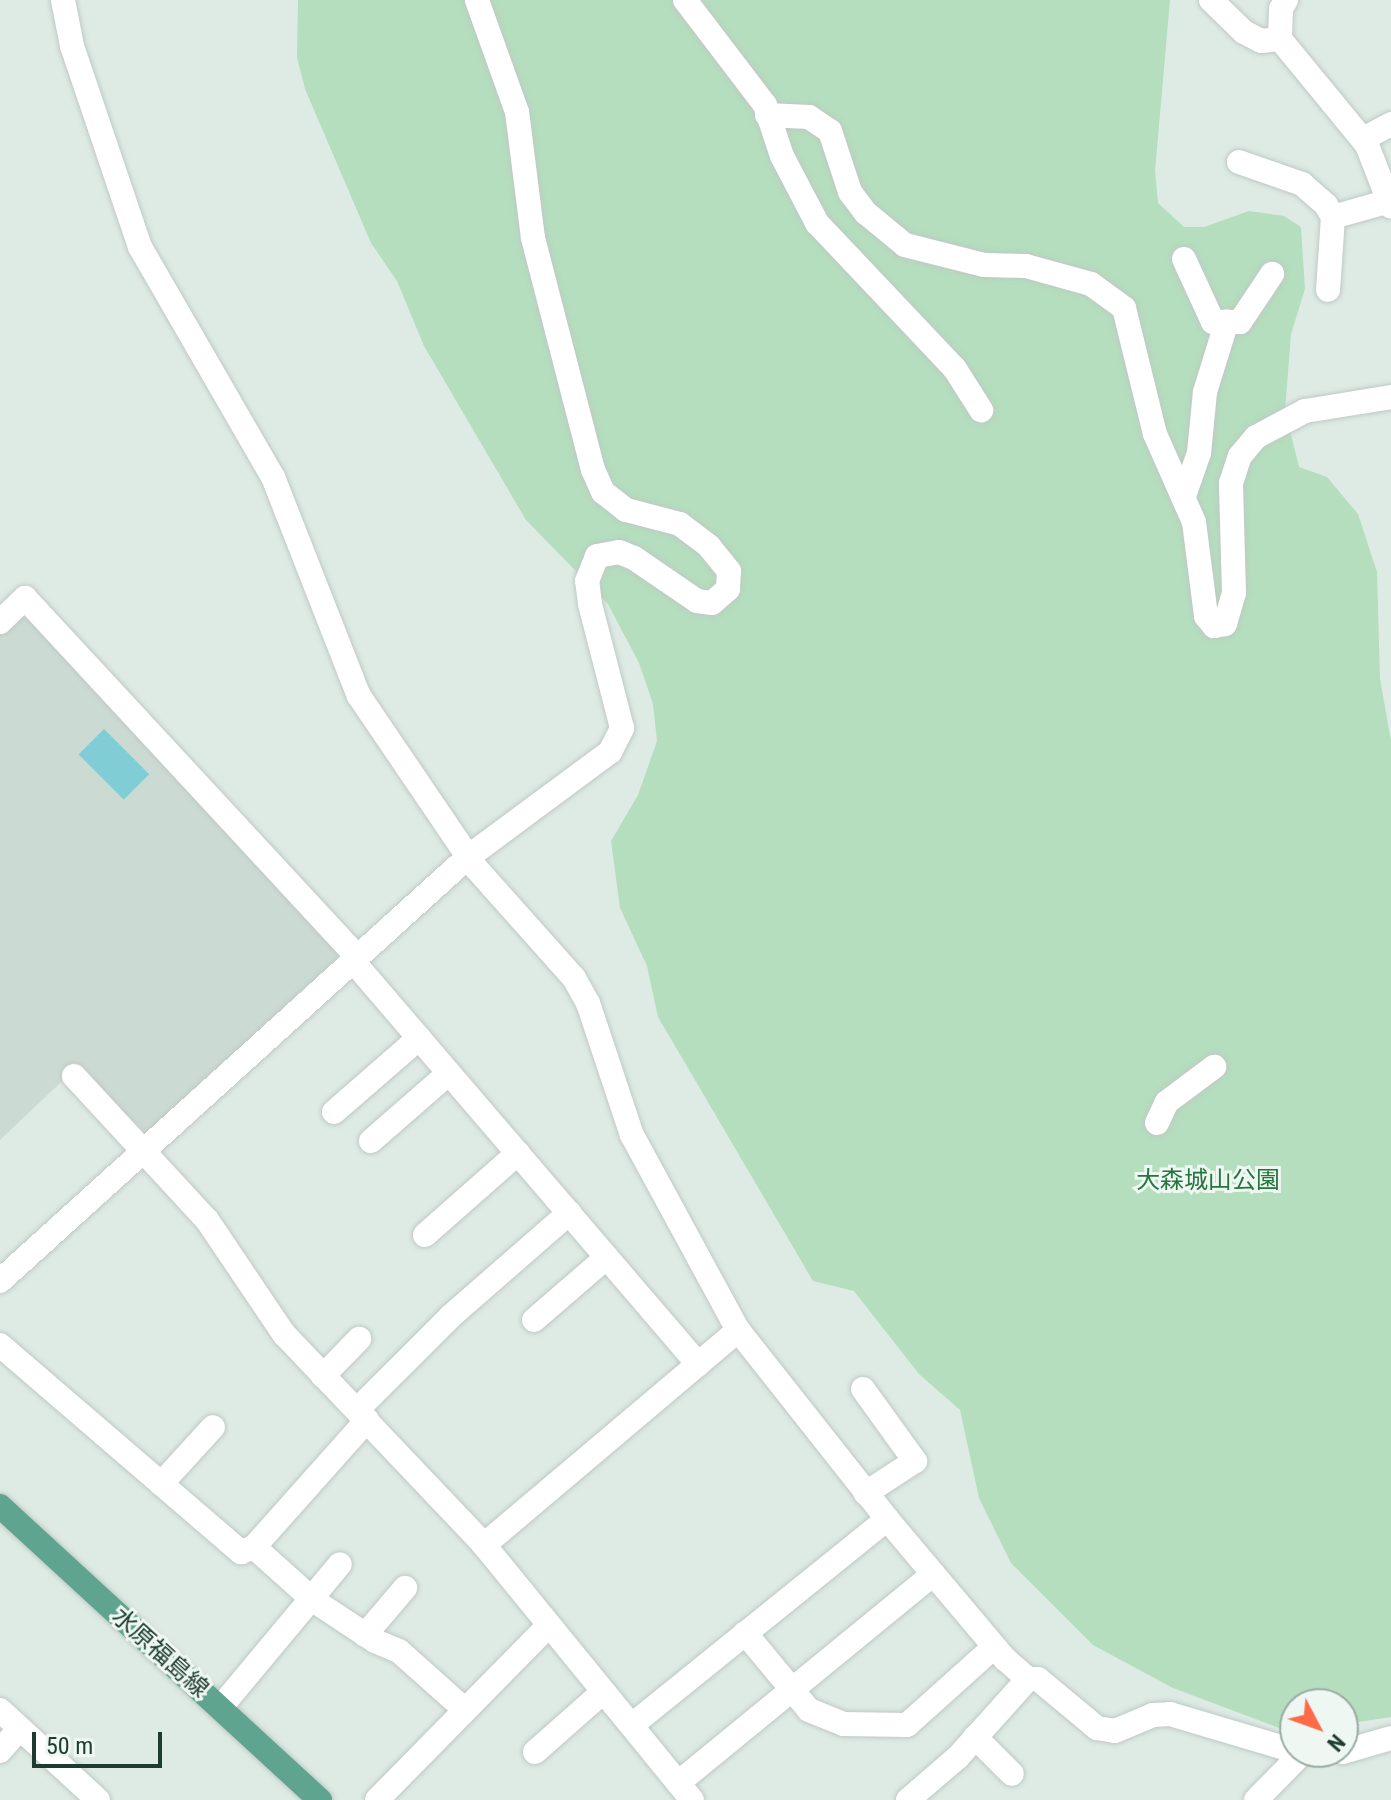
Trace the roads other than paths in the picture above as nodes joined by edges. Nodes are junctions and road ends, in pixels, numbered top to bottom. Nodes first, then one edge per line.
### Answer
1 (63, 0) edge
2 (477, 0) edge
3 (685, 0) edge
4 (1211, 0) edge
5 (1286, 0) edge
6 (1280, 39) junction
7 (767, 115) junction
8 (1391, 124) edge
9 (1363, 139) junction
10 (1239, 162) dead end
11 (1390, 204) edge
12 (1333, 217) junction
13 (1184, 259) dead end
14 (1272, 274) dead end
15 (1328, 290) dead end
16 (1227, 321) junction
17 (1391, 397) edge
18 (981, 410) dead end
19 (1184, 496) junction
20 (0, 622) edge
21 (468, 857) junction
22 (355, 959) junction
23 (419, 1038) junction
24 (1214, 1067) dead end
25 (449, 1073) junction
26 (74, 1076) dead end
27 (334, 1112) dead end
28 (1157, 1123) dead end
29 (371, 1141) dead end
30 (140, 1149) junction
31 (518, 1153) junction
32 (569, 1213) junction
33 (425, 1235) dead end
34 (607, 1257) junction
35 (0, 1281) edge
36 (534, 1320) dead end
37 (738, 1330) junction
38 (359, 1339) dead end
39 (0, 1345) edge
40 (698, 1364) junction
41 (323, 1376) junction
42 (863, 1389) dead end
43 (362, 1415) junction
44 (213, 1427) dead end
45 (161, 1484) junction
46 (866, 1493) junction
47 (0, 1506) edge
48 (887, 1519) junction
49 (484, 1545) junction
50 (254, 1547) junction
51 (340, 1564) dead end
52 (933, 1574) junction
53 (405, 1588) dead end
54 (313, 1600) junction
55 (548, 1626) junction
56 (745, 1633) junction
57 (365, 1635) junction
58 (994, 1647) junction
59 (1028, 1679) junction
60 (791, 1690) junction
61 (603, 1692) junction
62 (220, 1708) junction
63 (464, 1709) junction
64 (0, 1710) edge
65 (632, 1725) junction
66 (20, 1728) junction
67 (975, 1737) junction
68 (1391, 1738) edge
69 (1279, 1746) edge
70 (1359, 1747) edge
71 (0, 1751) edge
72 (535, 1752) dead end
73 (1284, 1768) edge
74 (1012, 1774) dead end
75 (685, 1791) edge
76 (316, 1799) edge
77 (98, 1800) edge
78 (377, 1800) edge
79 (908, 1800) edge
80 (1256, 1800) edge

1 - 21 street
2 - 21 street
3 - 7 street
4 - 6 street
5 - 6 street
6 - 9 street
7 - 18 street
7 - 19 street
8 - 9 street
9 - 11 street
10 - 12 street
11 - 12 street
12 - 15 street
13 - 16 street
14 - 16 street
16 - 19 street
17 - 19 street
20 - 22 street
21 - 22 street
21 - 37 street
22 - 23 street
22 - 30 street
23 - 25 street
23 - 27 street
24 - 28 street
25 - 29 street
25 - 31 street
26 - 30 street
30 - 35 street
30 - 41 street
31 - 32 street
31 - 33 street
32 - 34 street
32 - 43 street
34 - 36 street
34 - 40 street
37 - 40 street
37 - 46 street
38 - 41 street
39 - 45 street
40 - 49 street
41 - 43 street
42 - 46 street
43 - 49 street
43 - 50 street
44 - 45 street
45 - 50 street
46 - 48 street
47 - 62 main road, 水原福島線
48 - 52 street
48 - 56 street
49 - 55 street
50 - 54 street
51 - 54 street
52 - 58 street
52 - 60 street
53 - 57 street
54 - 57 street
54 - 62 street
55 - 61 street
55 - 63 street
56 - 60 street
56 - 65 street
57 - 63 street
58 - 59 street
58 - 60 street
59 - 67 street
59 - 69 street
60 - 75 street
61 - 65 street
61 - 72 street
62 - 76 main road, 水原福島線
63 - 78 street
64 - 66 street
65 - 75 street
66 - 71 street
66 - 77 street
67 - 74 street
67 - 79 street
68 - 70 street
73 - 80 street

